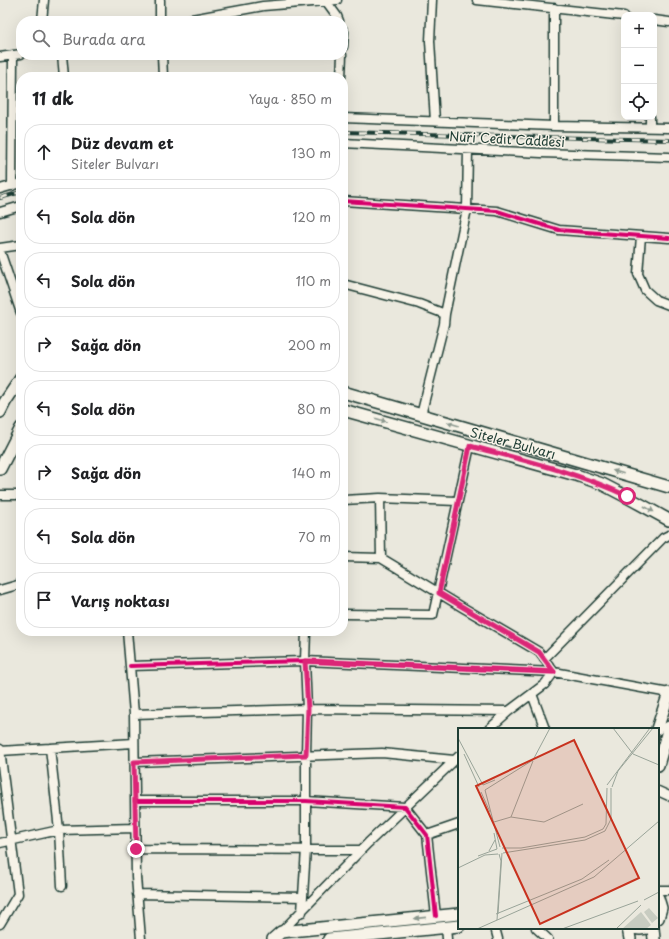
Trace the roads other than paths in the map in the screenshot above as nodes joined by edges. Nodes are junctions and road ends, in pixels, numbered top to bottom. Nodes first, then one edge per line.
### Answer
1 (44, 0) edge
2 (160, 0) edge
3 (337, 0) edge
4 (432, 0) edge
5 (477, 0) edge
6 (326, 1) edge
7 (263, 3) edge
8 (554, 8) junction
9 (42, 16) edge
10 (160, 16) edge
11 (204, 16) edge
12 (337, 16) edge
13 (621, 16) edge
14 (657, 20) edge
15 (669, 22) edge
16 (16, 54) edge
17 (0, 57) edge
18 (17, 60) edge
19 (62, 60) edge
20 (162, 60) edge
21 (342, 60) edge
22 (16, 72) edge
23 (64, 72) edge
24 (163, 72) edge
25 (341, 72) edge
26 (16, 80) edge
27 (348, 118) edge
28 (650, 120) edge
29 (435, 121) junction
30 (554, 126) junction
31 (650, 127) junction
32 (669, 128) edge
33 (348, 143) edge
34 (468, 149) junction
35 (669, 157) edge
36 (16, 185) edge
37 (12, 186) junction
38 (0, 189) edge
39 (348, 201) edge
40 (16, 207) edge
41 (467, 209) junction
42 (0, 212) edge
43 (641, 236) junction
44 (669, 238) edge
45 (16, 246) edge
46 (0, 249) edge
47 (348, 285) edge
48 (16, 298) edge
49 (669, 305) edge
50 (444, 314) junction
51 (16, 386) edge
52 (348, 393) edge
53 (348, 411) edge
54 (0, 412) edge
55 (421, 415) junction
56 (16, 438) edge
57 (470, 446) junction
58 (0, 469) edge
59 (669, 487) edge
60 (0, 495) edge
61 (16, 495) edge
62 (380, 498) junction
63 (348, 500) edge
64 (457, 501) junction
65 (669, 520) edge
66 (669, 536) edge
67 (348, 557) edge
68 (381, 558) junction
69 (16, 585) edge
70 (0, 590) edge
71 (439, 593) junction
72 (348, 614) edge
73 (127, 636) edge
74 (306, 636) edge
75 (544, 659) junction
76 (305, 661) junction
77 (130, 666) junction
78 (554, 672) junction
79 (669, 693) edge
80 (532, 694) junction
81 (308, 709) junction
82 (509, 711) junction
83 (134, 714) junction
84 (669, 727) edge
85 (490, 728) edge
86 (545, 728) edge
87 (657, 728) edge
88 (134, 743) junction
89 (50, 748) junction
90 (0, 750) edge
91 (306, 755) junction
92 (665, 755) edge
93 (456, 758) edge
94 (134, 762) junction
95 (659, 791) edge
96 (669, 796) edge
97 (135, 801) junction
98 (306, 801) junction
99 (405, 807) junction
100 (458, 825) edge
101 (135, 828) junction
102 (59, 830) junction
103 (427, 835) junction
104 (10, 842) junction
105 (0, 843) edge
106 (136, 849) junction
107 (306, 849) junction
108 (361, 850) junction
109 (62, 886) dead end
110 (137, 894) junction
111 (303, 897) junction
112 (659, 901) edge
113 (302, 912) junction
114 (458, 914) edge
115 (659, 915) edge
116 (436, 916) junction
117 (0, 924) edge
118 (458, 926) edge
119 (446, 927) junction
120 (496, 929) edge
121 (537, 929) edge
122 (628, 929) edge
123 (653, 929) edge
124 (277, 935) edge
125 (141, 939) edge
126 (297, 939) edge
127 (329, 939) edge
128 (447, 939) edge
129 (498, 939) edge
130 (548, 939) edge
131 (630, 939) edge
132 (654, 939) edge

1 - 9 street
2 - 10 street
3 - 6 street
4 - 29 street
5 - 8 street
6 - 7 street
6 - 12 street
7 - 11 street
8 - 13 street
8 - 30 street
14 - 15 street
16 - 17 street
18 - 22 street
19 - 23 street
20 - 24 street
21 - 25 street
26 - 37 street
27 - 29 street, Nuri Cedit Caddesi
28 - 31 street
29 - 30 street, Nuri Cedit Caddesi
30 - 31 street, Nuri Cedit Caddesi
31 - 32 street, Nuri Cedit Caddesi
33 - 34 street, Nuri Cedit Caddesi
34 - 35 street, Nuri Cedit Caddesi
34 - 41 street
36 - 37 street
37 - 38 street
39 - 41 street
40 - 42 street
41 - 43 street
41 - 50 street
43 - 44 street
43 - 49 street
45 - 46 street
46 - 48 street
47 - 50 street
50 - 55 street
51 - 54 main road
52 - 55 main road, Siteler Bulvarı
53 -> 57 main road, Siteler Bulvarı
59 -> 55 main road, Siteler Bulvarı
56 - 58 main road
57 - 64 street
57 -> 65 main road, Siteler Bulvarı
60 - 61 street
62 - 63 street
62 - 64 street
62 - 68 street
64 - 71 street
66 - 75 street
67 - 68 street
68 - 71 street
69 - 70 street
71 - 72 street
71 - 75 street
73 - 77 street
74 - 76 street
75 - 78 street
76 - 77 street
76 - 78 street
76 - 81 street
77 - 83 street
78 - 79 street
78 - 80 street
79 - 87 main road
80 - 82 street
80 - 86 street
81 - 82 street
81 - 83 street
81 - 91 street
82 - 85 street
83 - 88 street
84 - 92 main road
88 - 89 street
88 - 94 street
89 - 90 street
89 - 102 street
90 - 104 street
91 - 93 street
91 - 94 street
91 - 98 street
93 - 99 street
94 - 97 street
95 - 96 street
97 - 98 street
97 - 101 street
98 - 99 street
98 - 107 street
99 - 103 street
99 - 108 street
100 - 103 street
101 - 102 street
101 - 106 street
102 - 104 street
102 - 109 street
103 - 116 street
104 - 105 street
104 - 117 street
106 - 107 street
106 - 110 street
107 - 108 street
107 - 111 street
108 - 113 street
110 - 111 street
110 - 125 street
111 - 113 street
112 - 115 main road
113 - 124 street
114 - 116 main road
116 -> 124 main road
118 - 119 main road
119 - 127 main road
119 - 128 street
120 - 129 street
121 - 130 street
122 - 131 main road
123 - 132 main road
124 - 126 main road

